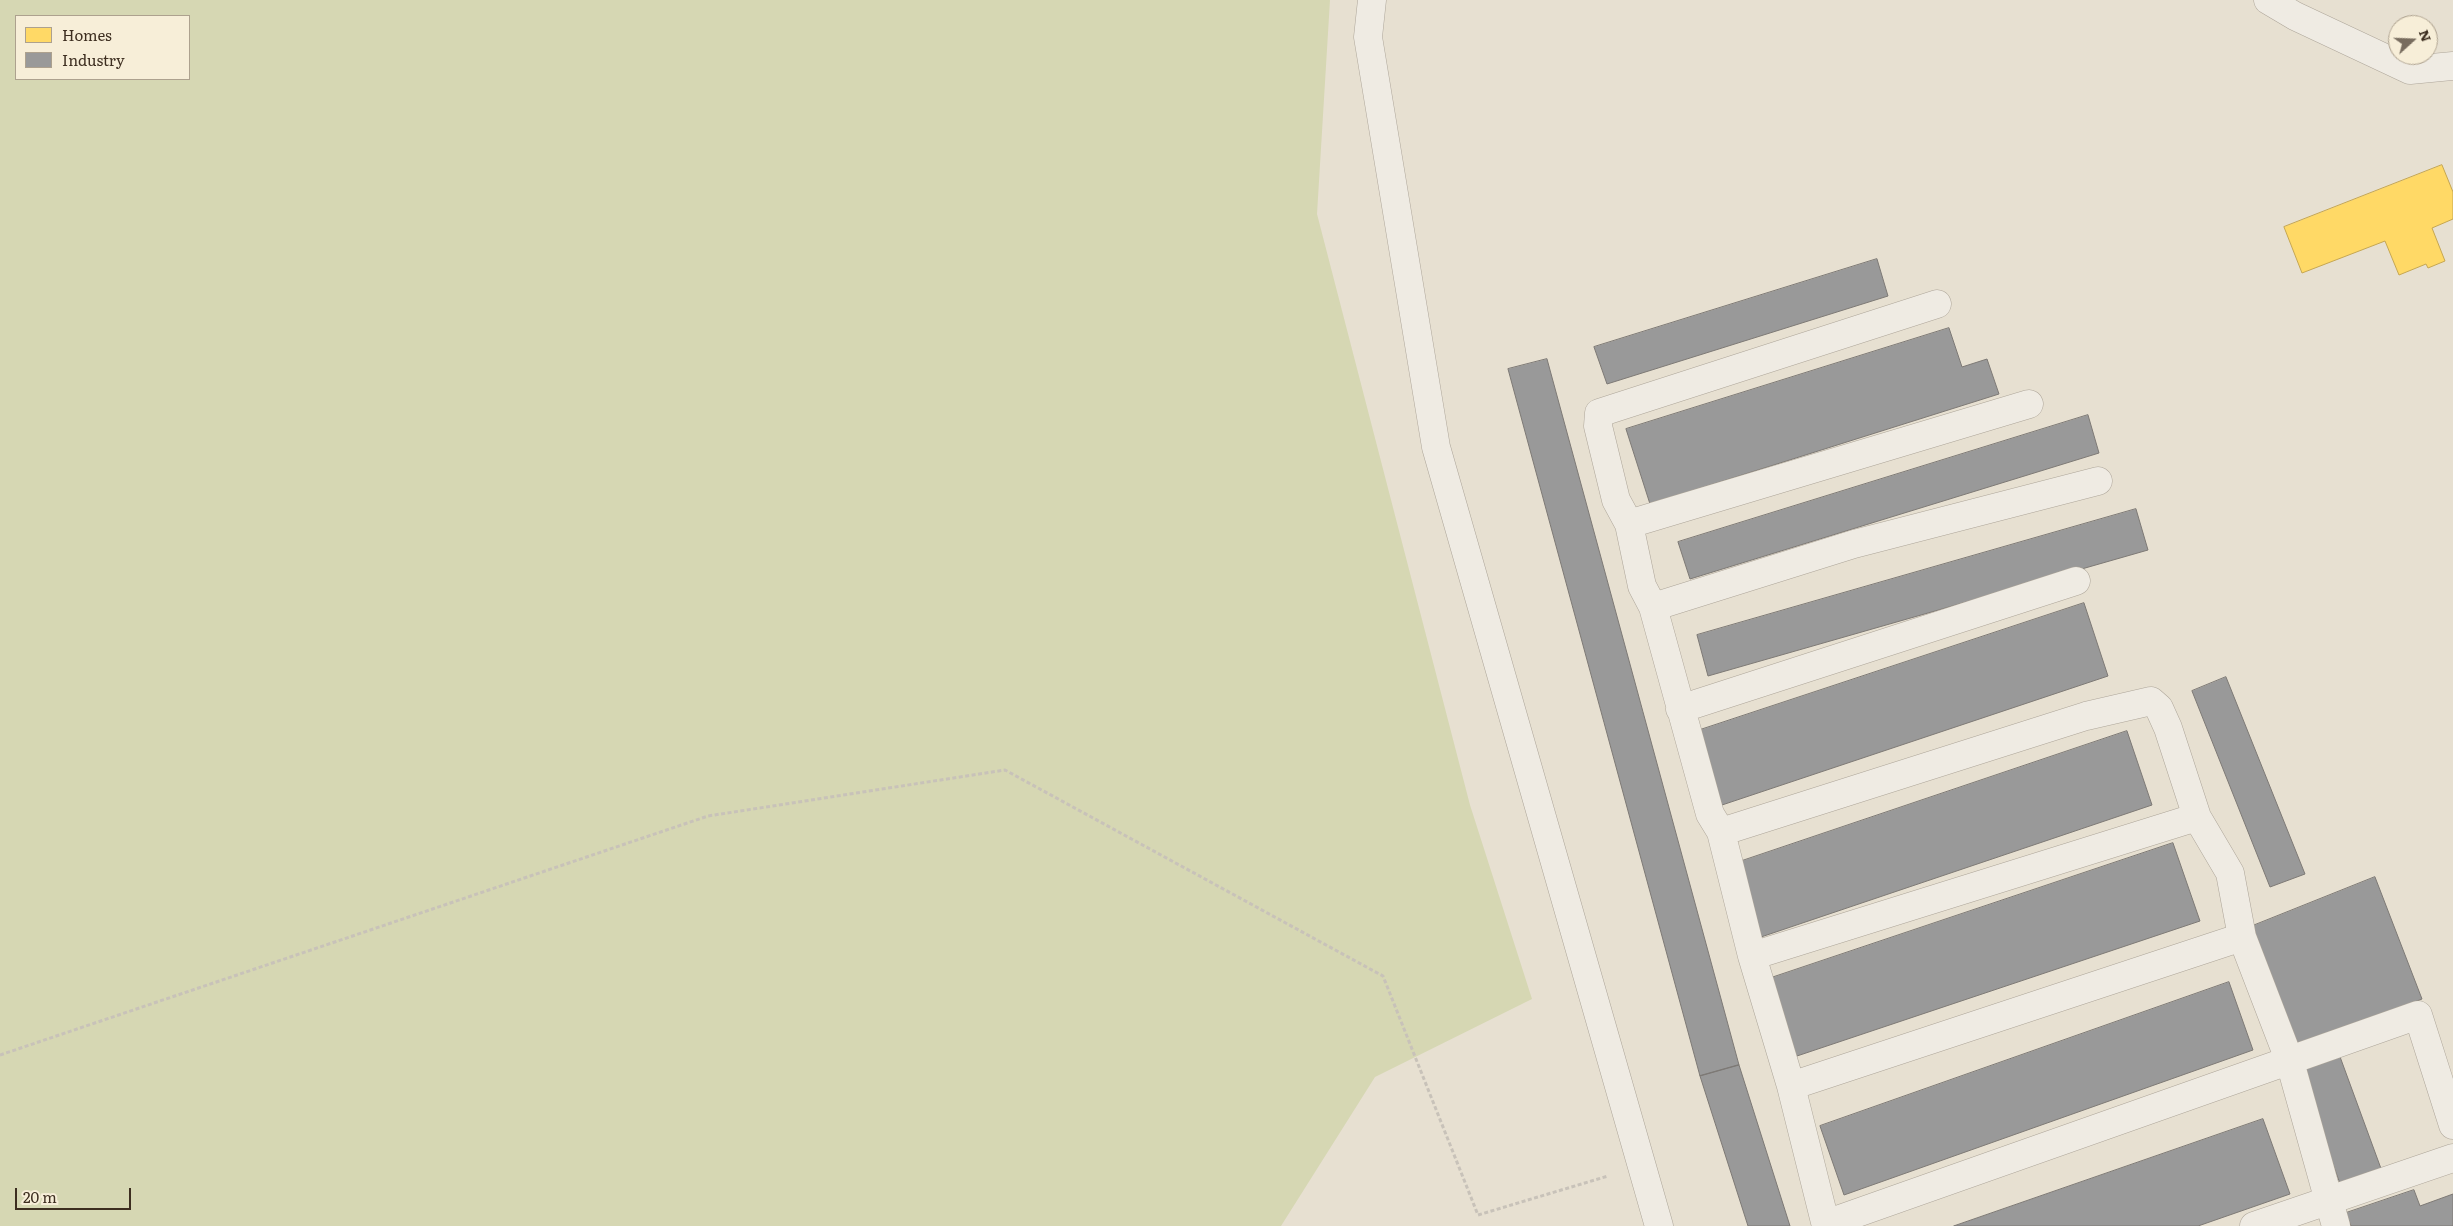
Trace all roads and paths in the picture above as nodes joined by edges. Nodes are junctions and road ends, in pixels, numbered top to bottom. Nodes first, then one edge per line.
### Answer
1 (1372, 0) edge
2 (2268, 0) edge
3 (2453, 66) edge
4 (1936, 304) dead end
5 (2029, 404) dead end
6 (2098, 481) dead end
7 (1630, 524) junction
8 (2076, 581) dead end
9 (1653, 607) junction
10 (1680, 709) junction
11 (2197, 817) junction
12 (1721, 832) junction
13 (2242, 937) junction
14 (1752, 956) junction
15 (0, 1055) edge
16 (2290, 1062) junction
17 (1791, 1086) junction
18 (2453, 1125) edge
19 (2453, 1158) edge
20 (1642, 1165) junction
21 (2331, 1214) edge
22 (1826, 1225) edge
23 (1660, 1226) edge
24 (2254, 1226) edge

1 - 20 street
2 - 3 street
4 - 7 street
5 - 7 street
6 - 9 street
7 - 9 street
8 - 10 street
9 - 10 street
10 - 12 street
11 - 12 street
11 - 13 street
11 - 14 street
12 - 14 street
13 - 16 street
13 - 17 street
14 - 17 street
15 - 20 path
16 - 18 street
16 - 21 street
16 - 22 street
17 - 22 street
19 - 21 street
20 - 23 street
21 - 24 street

